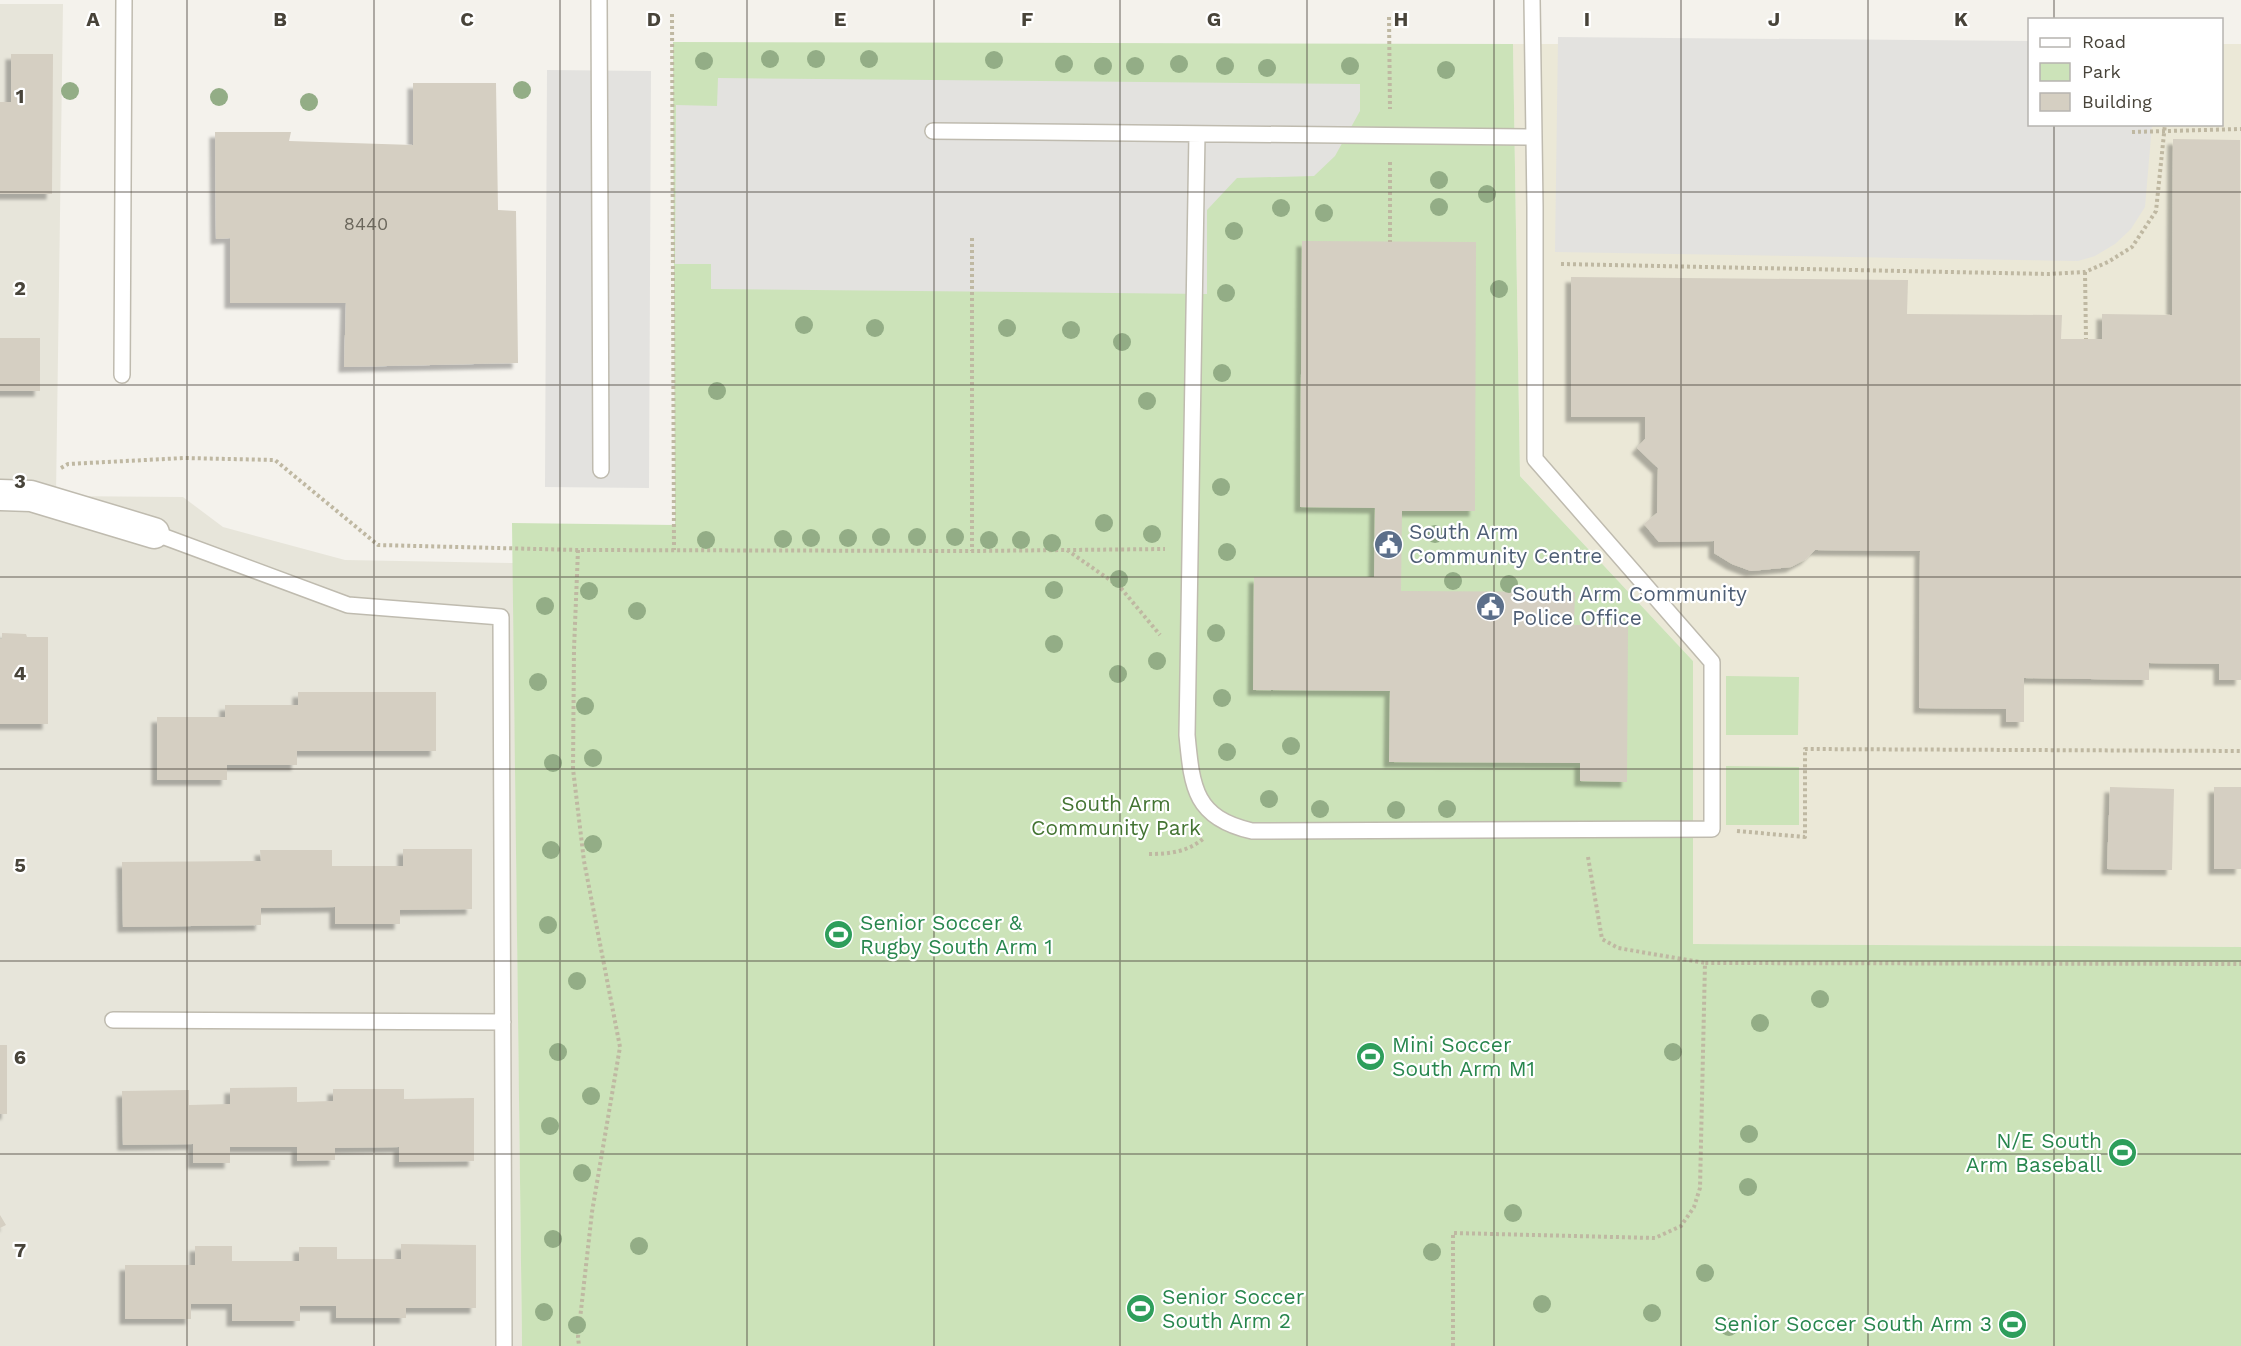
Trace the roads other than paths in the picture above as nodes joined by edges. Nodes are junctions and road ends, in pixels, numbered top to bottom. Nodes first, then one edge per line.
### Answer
1 (124, 0) edge
2 (599, 0) edge
3 (1532, 0) edge
4 (933, 130) dead end
5 (1197, 134) junction
6 (1534, 137) junction
7 (122, 375) dead end
8 (601, 470) dead end
9 (0, 495) edge
10 (154, 533) joint
11 (112, 1020) dead end
12 (502, 1022) junction
13 (504, 1346) edge

1 - 7 lane
2 - 8 lane
3 - 6 lane
4 - 5 lane
5 - 6 lane
5 - 6 lane
9 - 10 street
10 - 12 lane
11 - 12 lane
12 - 13 lane

